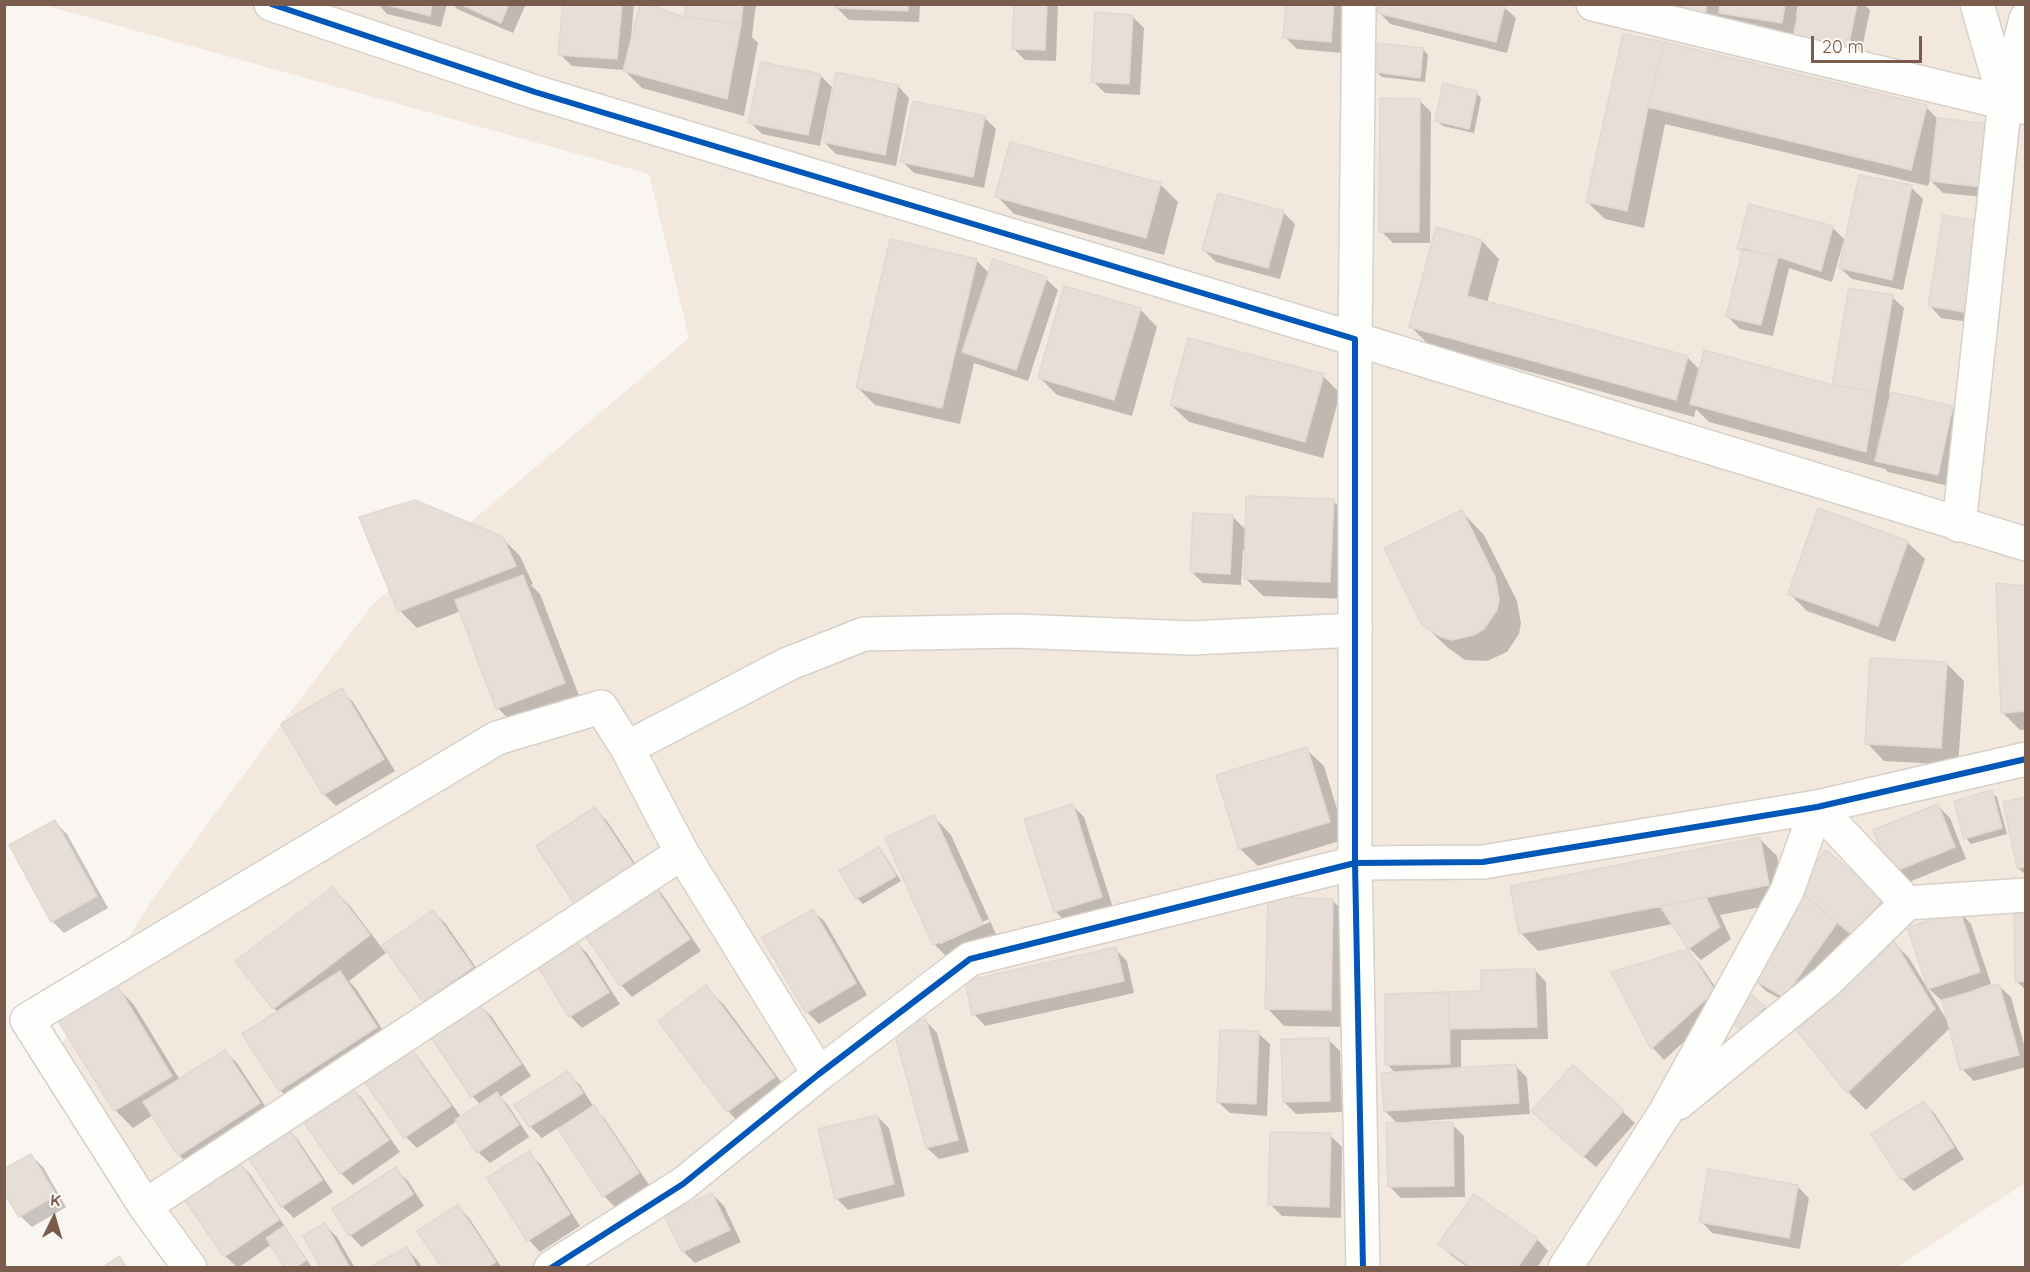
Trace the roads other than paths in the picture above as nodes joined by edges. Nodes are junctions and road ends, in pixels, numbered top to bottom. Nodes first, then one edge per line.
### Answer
1 (271, 4) edge
2 (1359, 4) edge
3 (1593, 4) edge
4 (1977, 4) edge
5 (2025, 19) edge
6 (2015, 104) edge
7 (1355, 339) junction
8 (1959, 525) junction
9 (2025, 544) edge
10 (1355, 630) junction
11 (627, 748) junction
12 (2025, 759) edge
13 (1817, 807) junction
14 (682, 853) junction
15 (1355, 863) junction
16 (2025, 895) edge
17 (1907, 903) junction
18 (819, 1074) junction
19 (1665, 1113) junction
20 (145, 1206) junction
21 (190, 1268) edge
22 (551, 1268) edge
23 (1363, 1268) edge
24 (1565, 1268) edge

1 - 7 street
2 - 7 street
3 - 6 street
4 - 6 street
5 - 6 street
6 - 8 street
7 - 8 street
7 - 10 street
8 - 9 street
10 - 11 street
10 - 15 street
11 - 14 street
11 - 20 street
12 - 13 street
13 - 15 street
13 - 17 street
13 - 19 street
14 - 18 street
14 - 20 street
15 - 18 street
15 - 23 street
16 - 17 street
17 - 19 street
18 - 22 street
19 - 24 street
20 - 21 street

